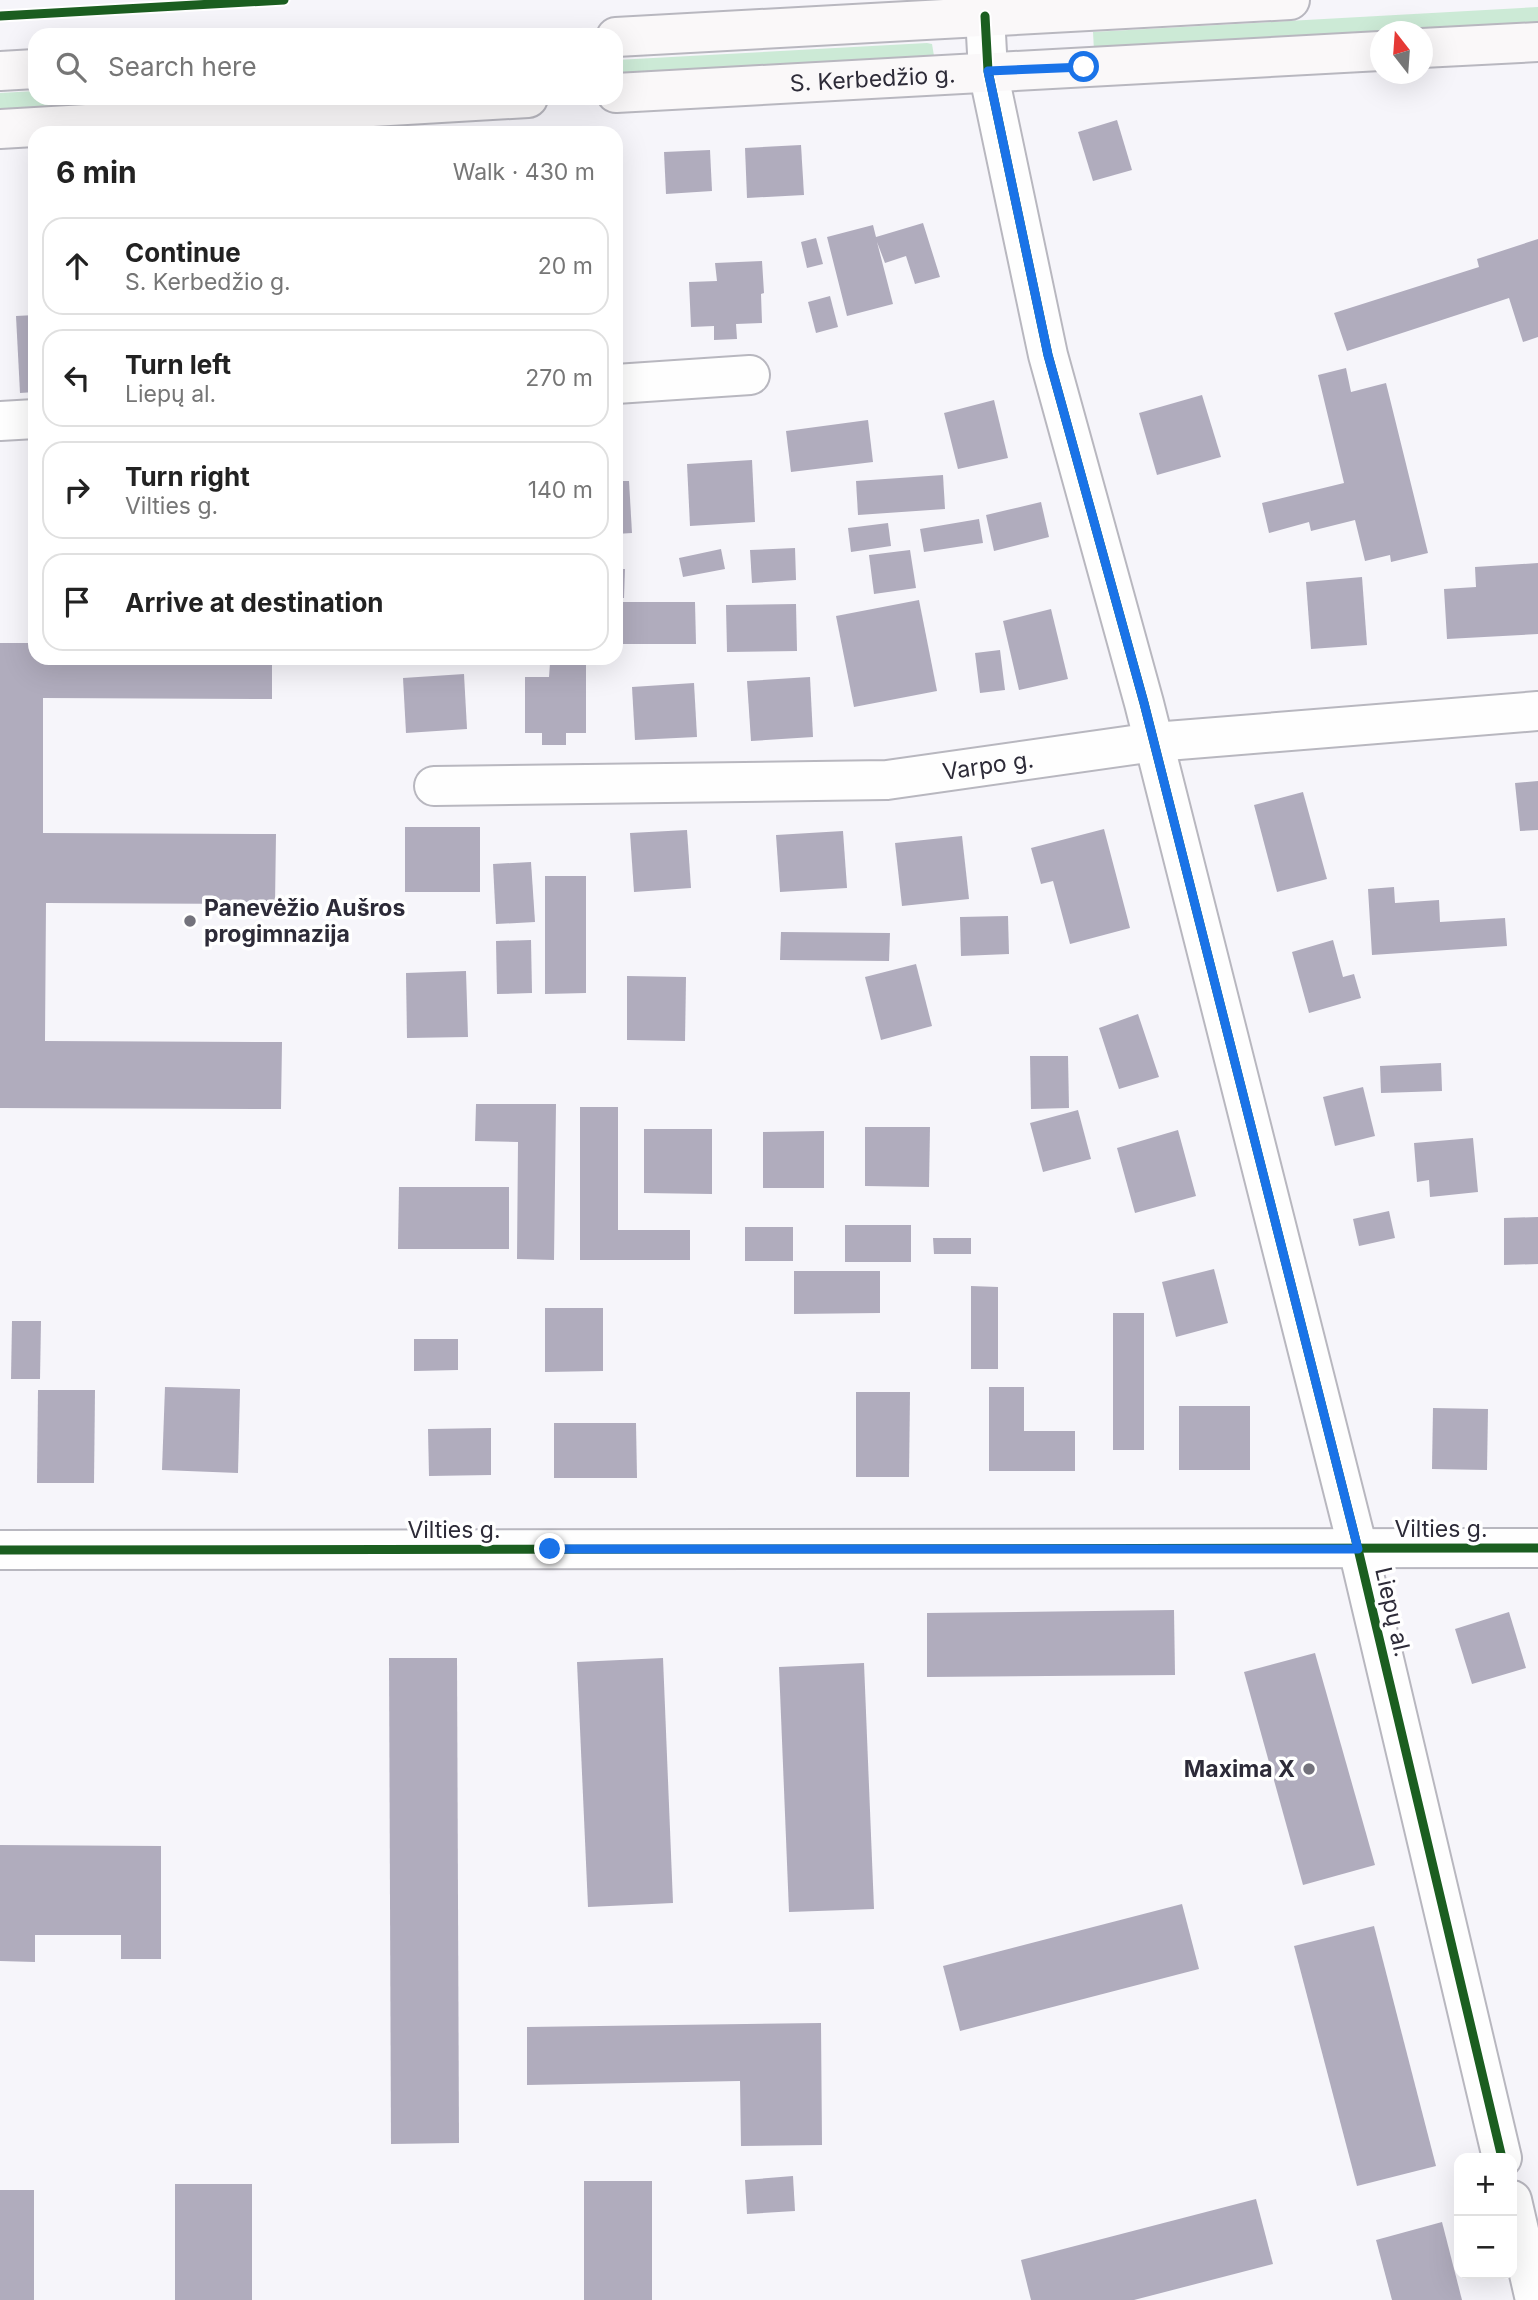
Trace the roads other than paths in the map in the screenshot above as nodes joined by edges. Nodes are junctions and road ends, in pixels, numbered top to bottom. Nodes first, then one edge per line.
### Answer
1 (1290, 0) edge
2 (985, 16) junction
3 (623, 37) edge
4 (1538, 42) edge
5 (1433, 47) edge
6 (1370, 52) edge
7 (28, 69) edge
8 (0, 71) edge
9 (988, 71) junction
10 (623, 93) edge
11 (409, 105) edge
12 (51, 126) edge
13 (28, 127) edge
14 (0, 129) edge
15 (750, 375) dead end
16 (623, 384) edge
17 (28, 419) edge
18 (0, 421) edge
19 (1538, 711) edge
20 (1154, 742) junction
21 (434, 786) dead end
22 (1538, 1548) edge
23 (1358, 1549) junction
24 (0, 1550) edge
25 (1501, 2153) edge
26 (1516, 2216) edge
27 (1535, 2300) edge

1 - 2 main road
2 - 3 main road
2 - 9 street, Liepų al.
4 - 5 main road
6 - 9 main road, S. Kerbedžio g.
7 - 8 main road
9 - 10 main road, S. Kerbedžio g.
9 - 20 street, Liepų al.
11 - 12 main road
13 - 14 main road
15 - 16 street
17 - 18 street
19 - 20 street, Varpo g.
20 - 21 street, Varpo g.
20 - 23 street, Liepų al.
22 - 23 street, Vilties g.
23 - 24 street, Vilties g.
23 - 25 street, Liepų al.
26 - 27 street

